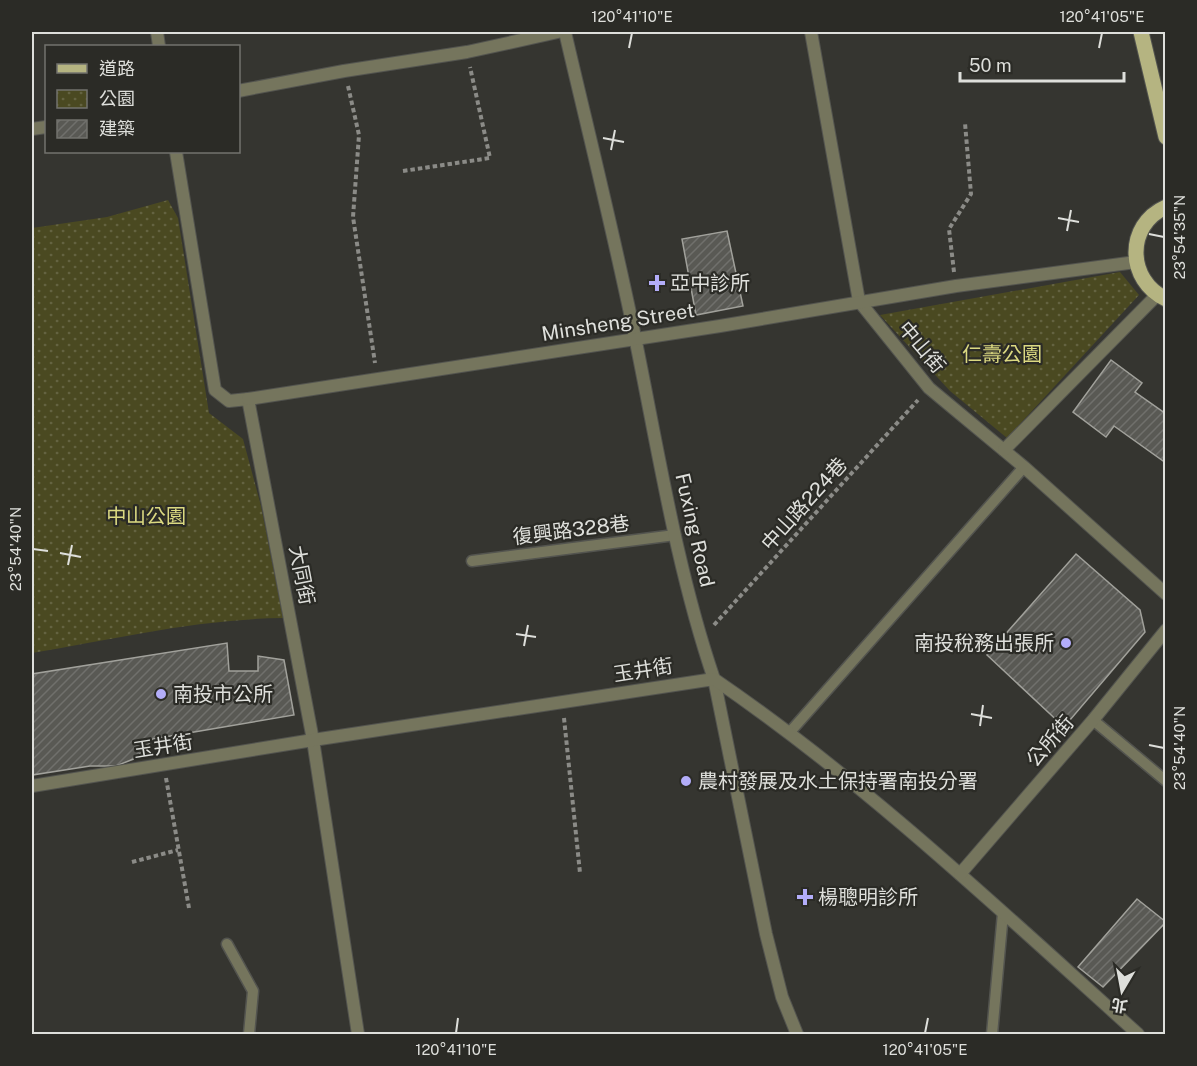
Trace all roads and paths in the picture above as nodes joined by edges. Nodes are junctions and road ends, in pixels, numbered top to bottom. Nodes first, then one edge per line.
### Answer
1 (558, 32) edge
2 (565, 32) edge
3 (811, 32) edge
4 (1141, 32) edge
5 (467, 52) junction
6 (344, 71) junction
7 (240, 91) edge
8 (965, 123) dead end
9 (1166, 137) edge
10 (176, 153) edge
11 (404, 171) dead end
12 (1166, 207) edge
13 (1136, 262) junction
14 (956, 286) junction
15 (1161, 297) edge
16 (859, 301) junction
17 (635, 338) junction
18 (378, 379) junction
19 (929, 388) junction
20 (248, 399) junction
21 (1004, 450) junction
22 (1024, 467) junction
23 (675, 535) junction
24 (472, 561) dead end
25 (1166, 594) edge
26 (1166, 630) edge
27 (701, 640) junction
28 (714, 679) junction
29 (562, 702) junction
30 (1093, 720) junction
31 (790, 732) junction
32 (313, 740) junction
33 (164, 766) junction
34 (1166, 781) edge
35 (32, 786) edge
36 (178, 850) junction
37 (132, 862) dead end
38 (580, 873) dead end
39 (960, 874) junction
40 (189, 908) dead end
41 (1003, 913) junction
42 (227, 944) dead end
43 (249, 1035) edge
44 (358, 1035) edge
45 (797, 1035) edge
46 (992, 1035) edge
47 (1138, 1035) edge

1 - 5 street
2 - 17 street, Fuxing Road
3 - 16 street, 中山街
4 - 9 main road
5 - 6 street
5 - 11 path
6 - 7 street
6 - 18 path
8 - 14 path
10 - 20 street
12 - 13 main road
13 - 14 street, Minsheng Street
13 - 15 main road
14 - 16 street, Minsheng Street
15 - 21 street
16 - 17 street, Minsheng Street
16 - 19 street, 中山街
17 - 18 street, Minsheng Street
17 - 23 street, Fuxing Road
18 - 20 street, Minsheng Street
19 - 21 street, 中山街
19 - 27 path, 中山路224巷
20 - 32 street, 大同街
21 - 22 street, 中山街
22 - 25 street, 中山街
22 - 31 lane
23 - 24 lane, 復興路328巷
23 - 27 street, Fuxing Road
26 - 30 street, 公所街
27 - 28 street, Fuxing Road
28 - 29 street, 玉井街
28 - 31 street
28 - 45 street, Fuxing Road
29 - 32 street, 玉井街
29 - 38 path
30 - 34 lane
30 - 39 street, 公所街
31 - 39 street
32 - 33 street, 玉井街
32 - 44 street, 大同街
33 - 35 street, 玉井街
33 - 36 path
36 - 37 path
36 - 40 path
39 - 41 street
41 - 46 lane
41 - 47 street
42 - 43 lane

